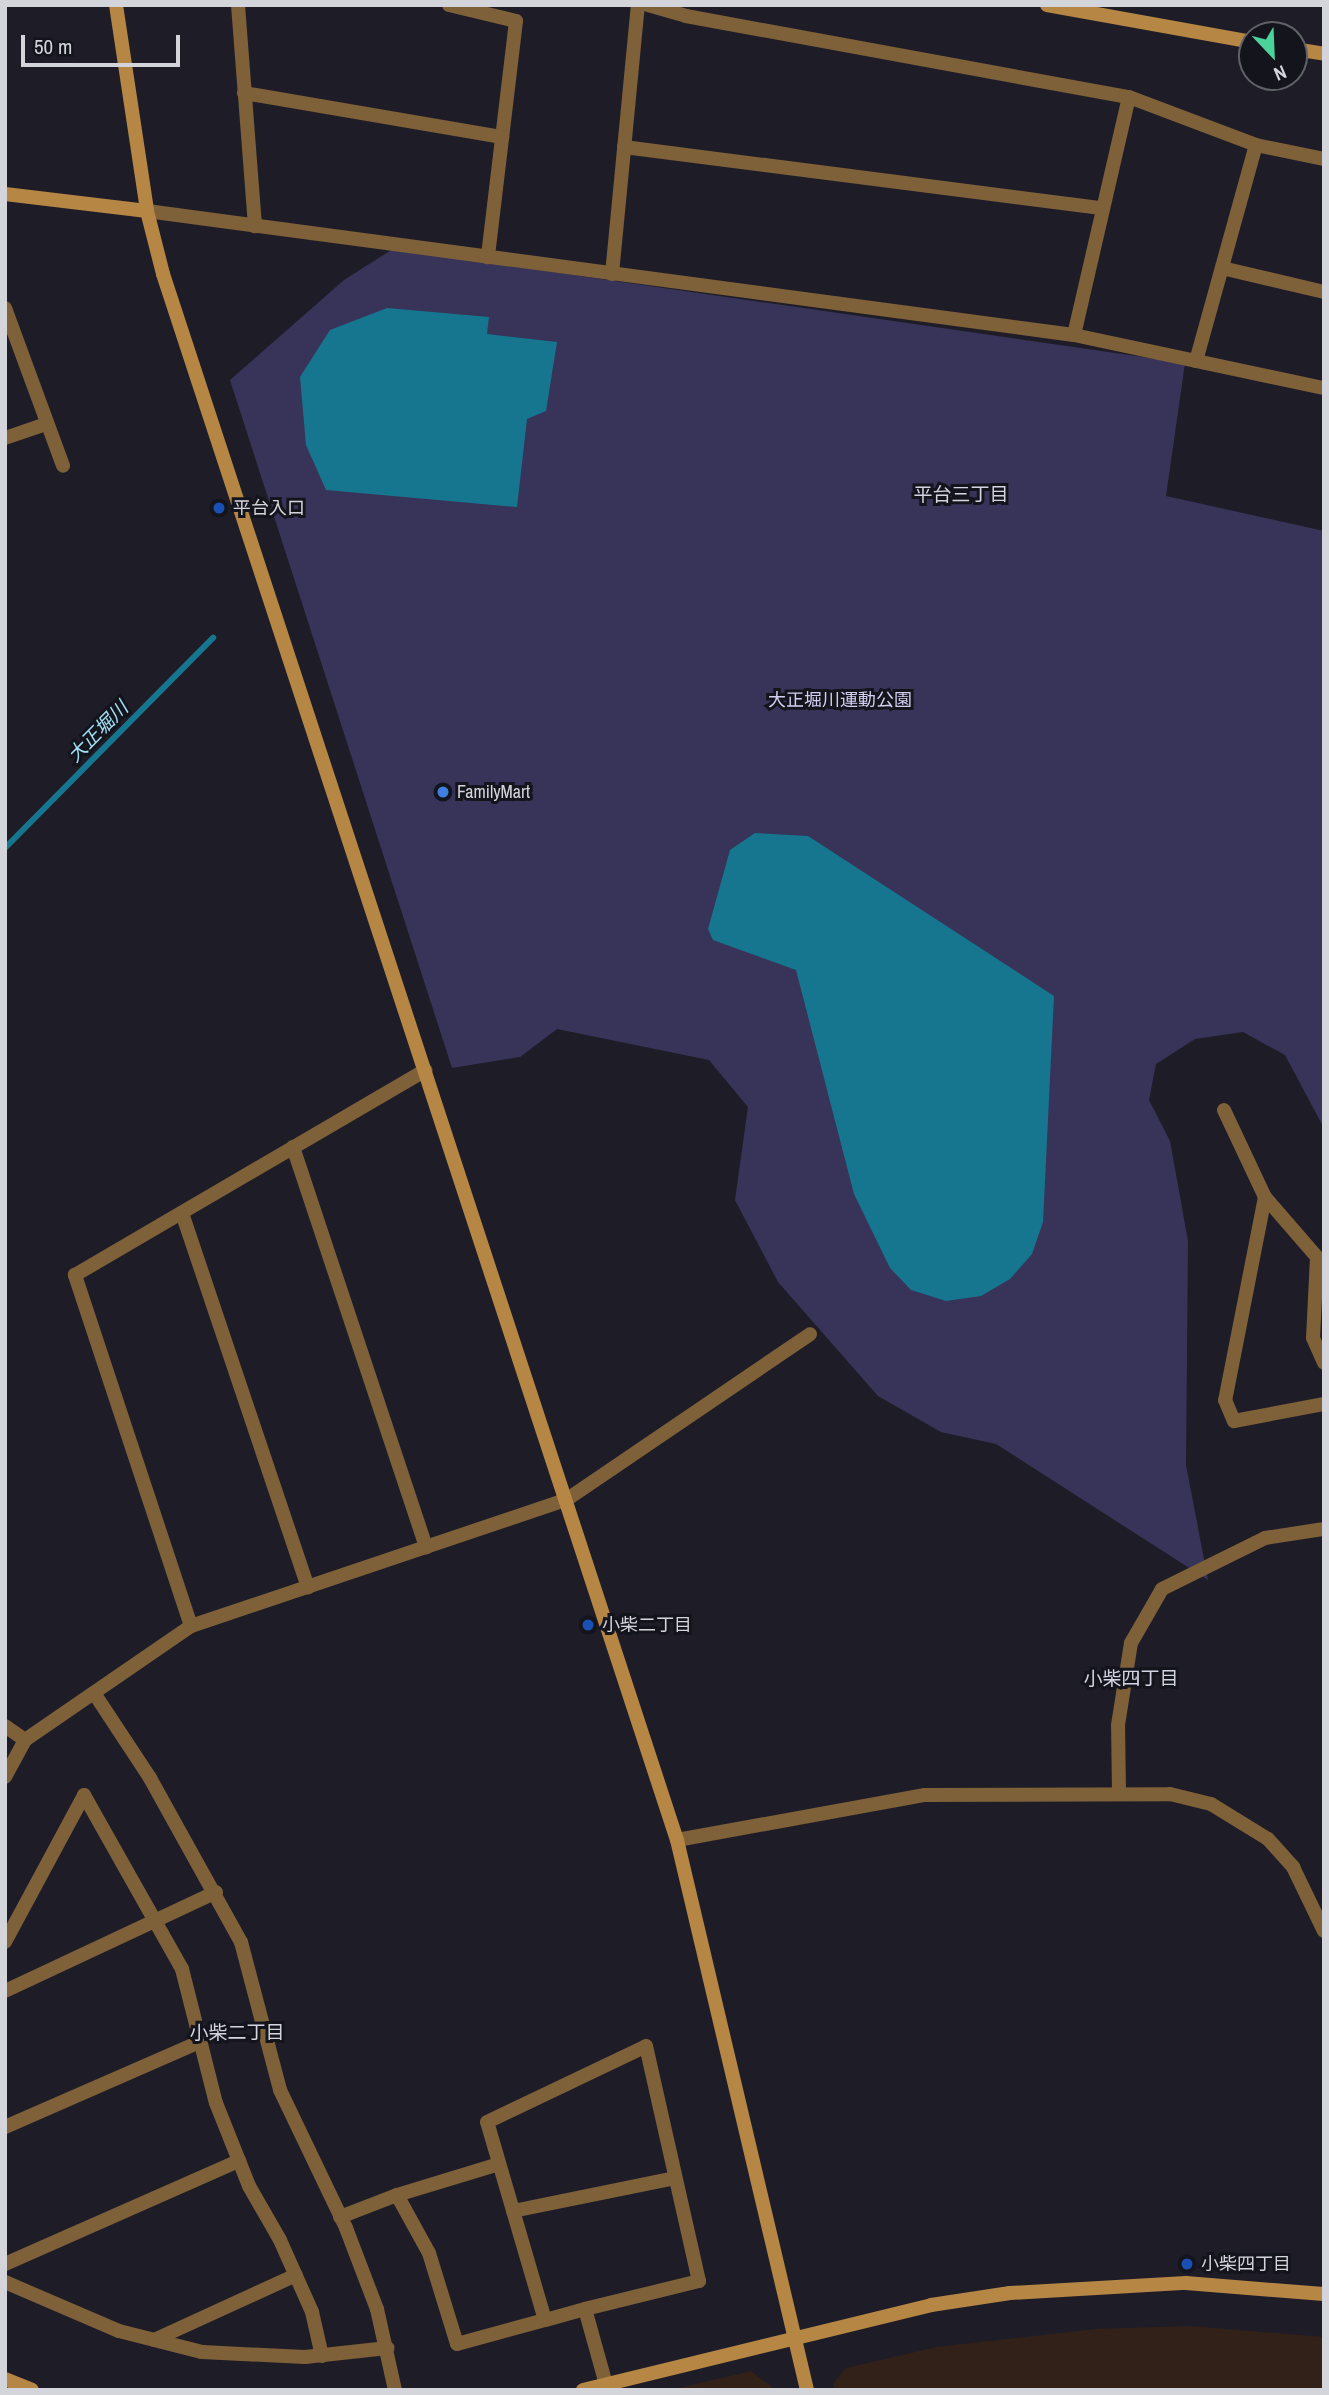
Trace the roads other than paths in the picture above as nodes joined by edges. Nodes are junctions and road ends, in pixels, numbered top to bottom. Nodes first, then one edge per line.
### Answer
1 (116, 5) edge
2 (238, 5) edge
3 (449, 5) edge
4 (638, 5) edge
5 (648, 5) edge
6 (1047, 5) edge
7 (1238, 39) edge
8 (244, 93) junction
9 (1129, 97) junction
10 (502, 137) junction
11 (1256, 145) junction
12 (624, 147) junction
13 (1324, 159) edge
14 (5, 194) edge
15 (1103, 208) junction
16 (147, 211) junction
17 (255, 226) junction
18 (488, 257) junction
19 (1222, 268) junction
20 (612, 274) junction
21 (1324, 292) edge
22 (5, 308) edge
23 (1074, 335) junction
24 (1196, 361) junction
25 (1324, 388) edge
26 (46, 424) junction
27 (5, 438) edge
28 (63, 466) dead end
29 (426, 1070) junction
30 (1224, 1110) dead end
31 (293, 1147) junction
32 (1265, 1197) junction
33 (182, 1213) junction
34 (810, 1334) dead end
35 (1324, 1363) edge
36 (1324, 1404) edge
37 (566, 1500) junction
38 (1324, 1529) edge
39 (425, 1547) junction
40 (308, 1587) junction
41 (191, 1626) junction
42 (94, 1693) junction
43 (5, 1726) edge
44 (25, 1740) junction
45 (5, 1777) edge
46 (1119, 1793) junction
47 (677, 1840) junction
48 (216, 1892) junction
49 (159, 1922) junction
50 (1324, 1931) edge
51 (5, 1942) edge
52 (5, 1991) edge
53 (202, 2041) junction
54 (5, 2127) edge
55 (239, 2161) junction
56 (499, 2164) junction
57 (675, 2178) junction
58 (397, 2196) junction
59 (513, 2211) junction
60 (340, 2217) junction
61 (5, 2264) edge
62 (296, 2275) junction
63 (5, 2282) edge
64 (1324, 2294) edge
65 (585, 2309) junction
66 (545, 2320) junction
67 (795, 2339) junction
68 (154, 2340) junction
69 (388, 2348) junction
70 (322, 2356) junction
71 (5, 2379) edge
72 (606, 2384) junction
73 (32, 2390) edge
74 (395, 2390) edge
75 (583, 2390) edge
76 (807, 2390) edge

1 - 16 street
2 - 8 street
3 - 10 street
4 - 12 street
5 - 9 street
6 - 7 street
8 - 10 street
8 - 17 street
9 - 11 street
9 - 15 street
10 - 18 street
11 - 13 street
11 - 19 street
12 - 15 street
12 - 20 street
14 - 16 street
15 - 23 street
16 - 17 street
16 - 29 street
17 - 18 street
18 - 20 street
19 - 21 street
19 - 24 street
20 - 23 street
22 - 26 street
23 - 24 street
24 - 25 street
26 - 27 street
26 - 28 street
29 - 31 street
29 - 37 street
30 - 32 street
31 - 33 street
31 - 39 street
32 - 35 street
32 - 36 street
33 - 40 street
33 - 41 street
34 - 37 street
37 - 39 street
37 - 47 street
38 - 46 street
39 - 40 street
40 - 41 street
41 - 42 street
42 - 44 street
42 - 48 street
43 - 44 street
44 - 45 street
46 - 47 street
46 - 50 street
47 - 67 street
48 - 49 street
48 - 60 street
49 - 51 street
49 - 52 street
49 - 53 street
53 - 54 street
53 - 55 street
55 - 61 street
55 - 62 street
56 - 57 street
56 - 58 street
56 - 59 street
57 - 59 street
57 - 65 street
58 - 60 street
58 - 66 street
59 - 66 street
60 - 69 street
62 - 68 street
62 - 70 street
63 - 68 street
64 - 67 street
65 - 66 street
65 - 72 street
67 - 72 street
67 - 76 street
68 - 70 street
69 - 70 street
69 - 74 street
71 - 73 street
72 - 75 street

